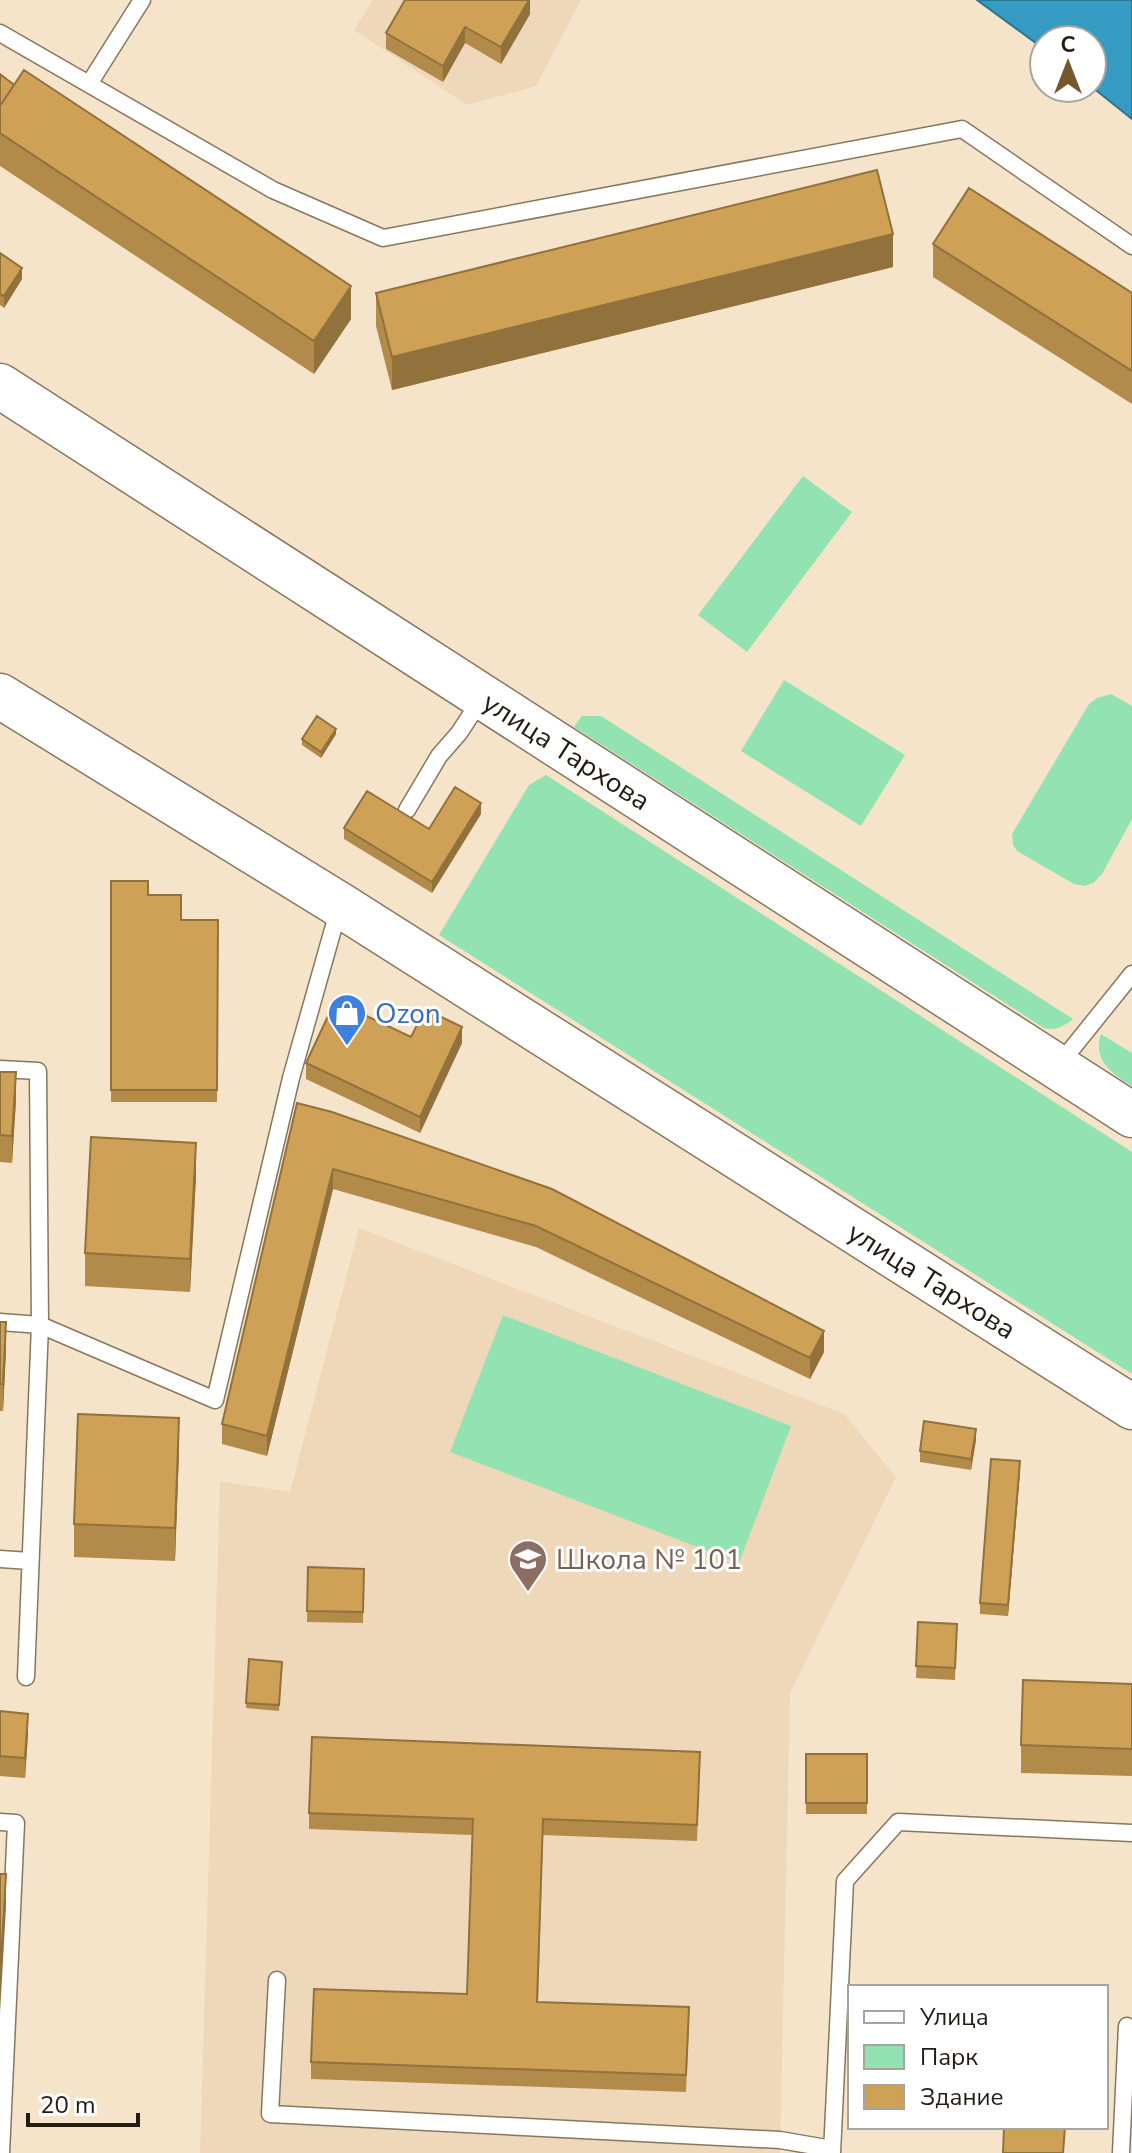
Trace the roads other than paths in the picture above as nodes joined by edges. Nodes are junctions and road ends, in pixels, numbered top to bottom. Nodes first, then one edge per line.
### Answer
1 (142, 0) edge
2 (0, 33) edge
3 (89, 84) junction
4 (1132, 246) edge
5 (0, 386) edge
6 (0, 696) edge
7 (483, 697) junction
8 (407, 810) dead end
9 (340, 905) junction
10 (1132, 974) edge
11 (1057, 1067) junction
12 (0, 1069) edge
13 (1132, 1115) edge
14 (0, 1322) edge
15 (40, 1325) junction
16 (1132, 1407) edge
17 (0, 1559) edge
18 (30, 1561) junction
19 (26, 1677) dead end
20 (0, 1822) edge
21 (1132, 1833) edge
22 (277, 1980) dead end
23 (1127, 2026) dead end
24 (832, 2151) edge
25 (1, 2153) edge
26 (1121, 2153) edge

1 - 3 lane
2 - 3 lane
3 - 4 lane
5 - 7 main road, улица Тархова
6 - 9 main road, улица Тархова
7 - 8 lane
7 - 11 main road, улица Тархова
9 - 15 lane
9 - 16 main road, улица Тархова
10 - 11 lane
11 - 13 main road, улица Тархова
12 - 15 lane
14 - 15 lane
15 - 18 lane
17 - 18 lane
18 - 19 lane
20 - 25 lane
21 - 24 lane
22 - 24 lane
23 - 26 lane

